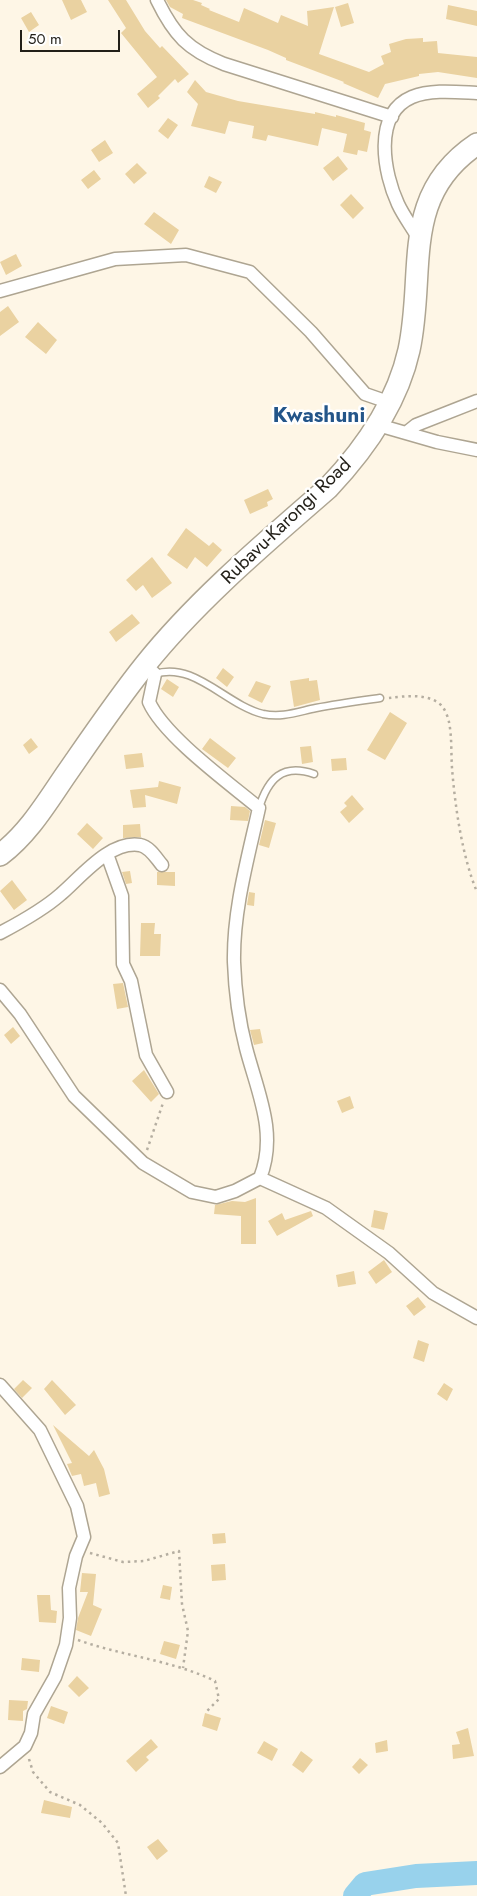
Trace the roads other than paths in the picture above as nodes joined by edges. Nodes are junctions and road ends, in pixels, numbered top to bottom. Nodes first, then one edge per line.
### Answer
1 (157, 0) edge
2 (477, 94) edge
3 (392, 117) junction
4 (477, 144) edge
5 (420, 241) junction
6 (0, 291) edge
7 (477, 401) edge
8 (391, 403) junction
9 (378, 425) junction
10 (406, 433) junction
11 (477, 450) edge
12 (150, 669) junction
13 (380, 698) road end
14 (314, 774) dead end
15 (259, 808) junction
16 (107, 854) junction
17 (0, 855) edge
18 (162, 866) dead end
19 (0, 933) edge
20 (0, 990) edge
21 (167, 1092) road end
22 (260, 1178) junction
23 (477, 1318) edge
24 (0, 1385) edge
25 (0, 1767) edge

1 - 3 street
2 - 3 street
3 - 5 street
4 - 5 highway, Rubavu-Karongi Road
5 - 8 highway, Rubavu-Karongi Road
6 - 8 street
7 - 10 street
8 - 9 highway, Rubavu-Karongi Road
9 - 10 street
9 - 12 highway, Rubavu-Karongi Road
10 - 11 street
12 - 13 lane
12 - 15 street
12 - 17 highway, Rubavu-Karongi Road
14 - 15 lane
15 - 22 street
16 - 18 street
16 - 19 street
16 - 21 street
20 - 22 street
22 - 23 street
24 - 25 street

